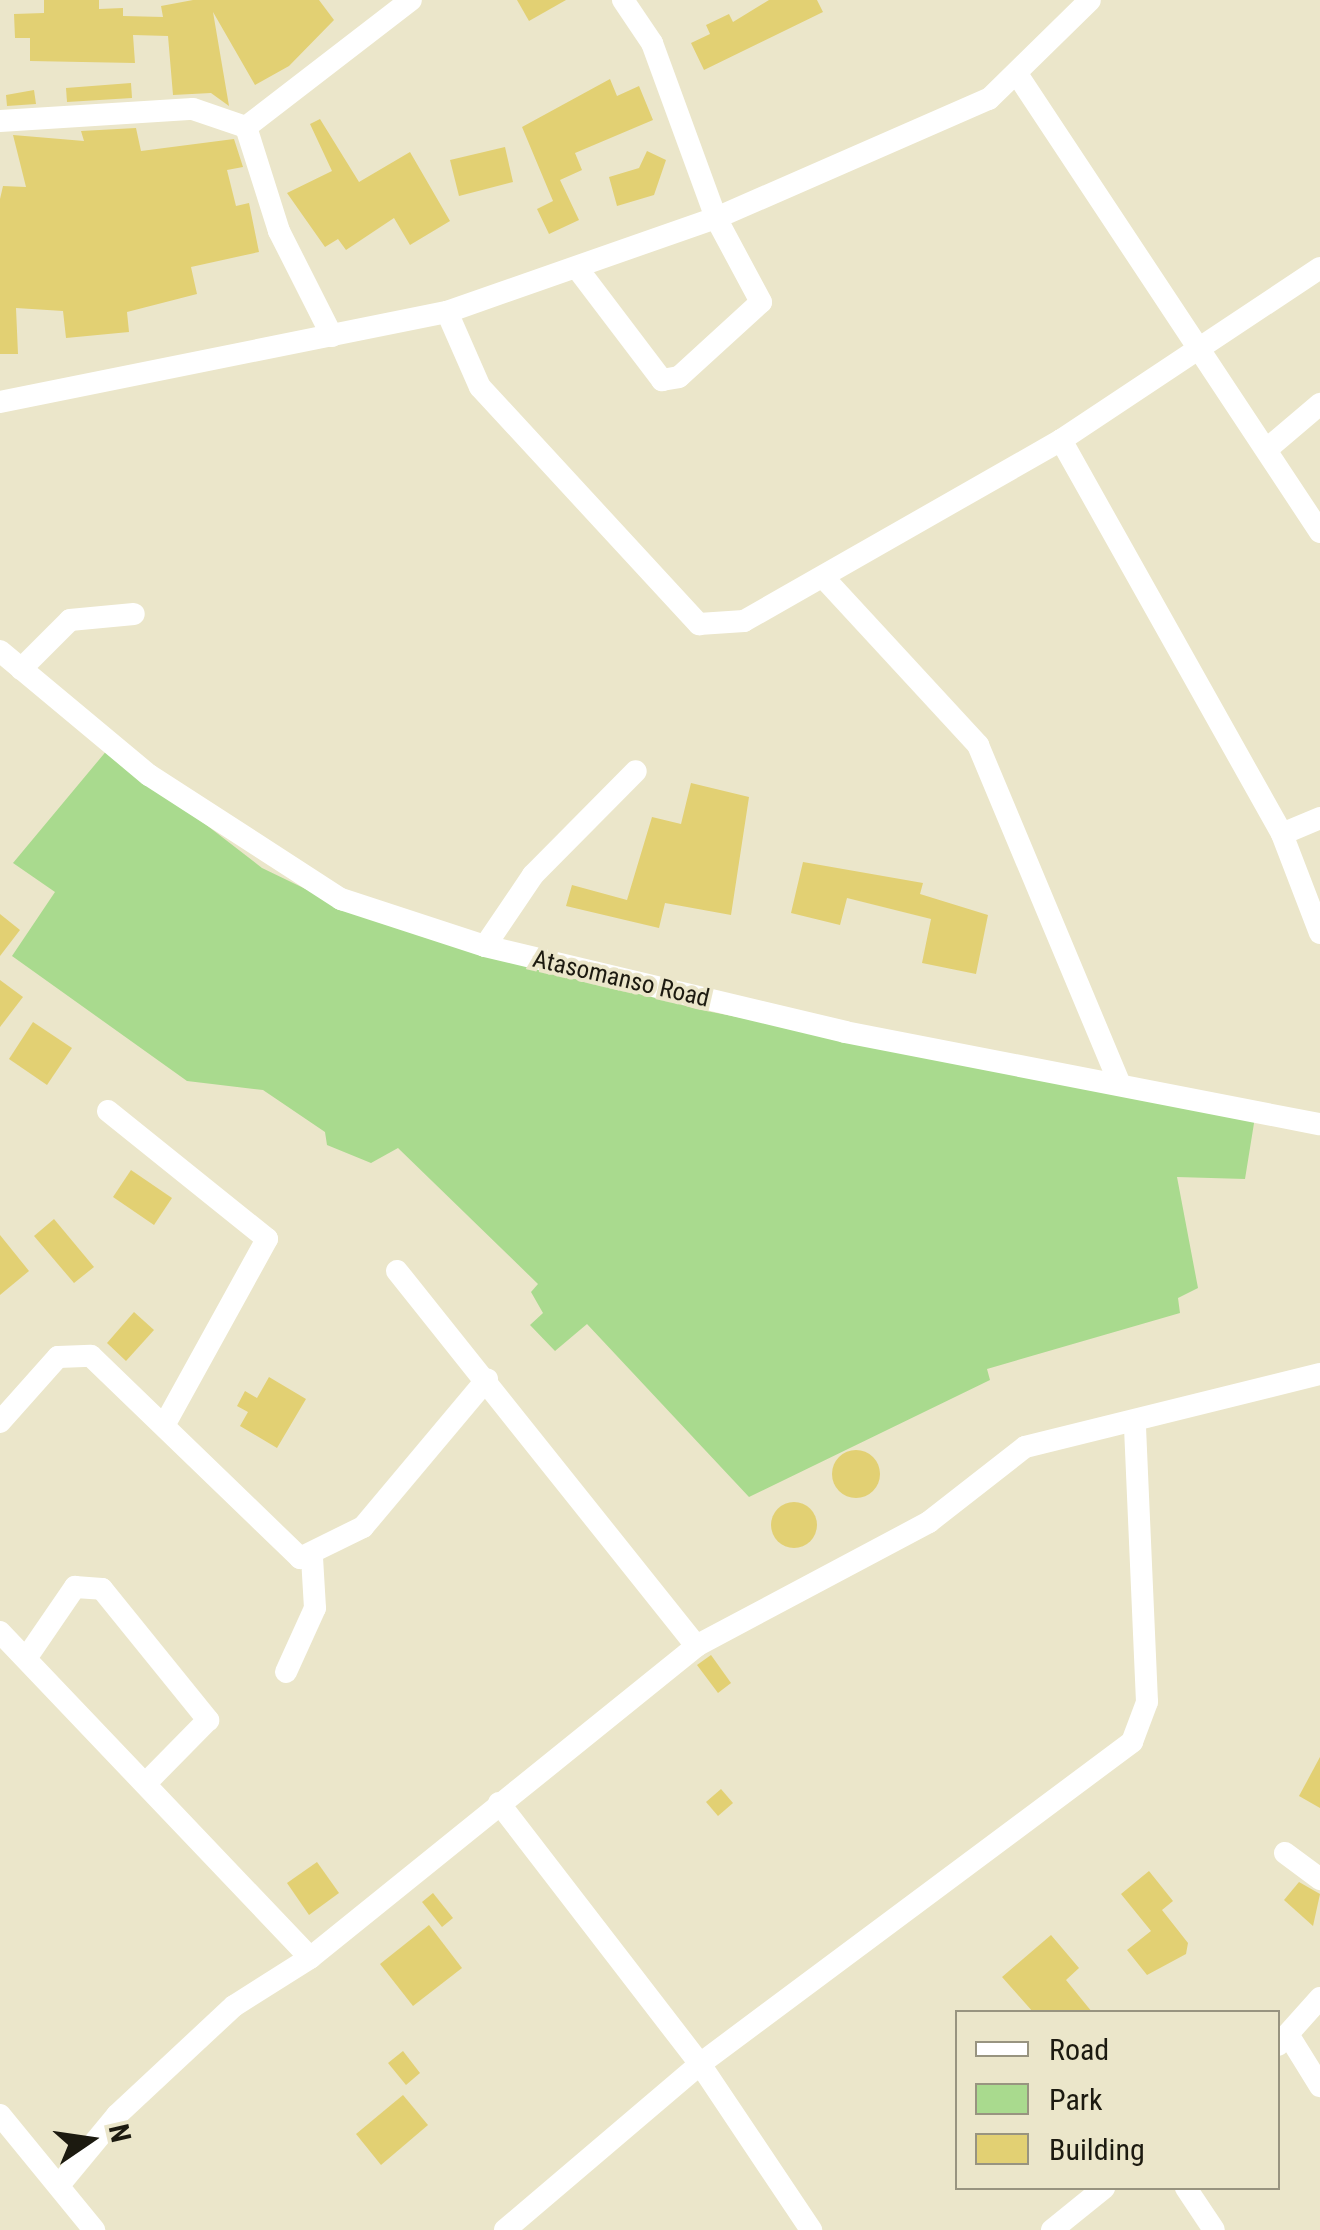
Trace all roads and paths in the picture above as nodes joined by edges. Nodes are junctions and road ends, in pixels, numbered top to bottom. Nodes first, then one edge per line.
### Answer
1 (411, 0) edge
2 (1090, 0) edge
3 (633, 4) edge
4 (1017, 74) junction
5 (0, 121) edge
6 (246, 126) junction
7 (716, 218) junction
8 (577, 268) junction
9 (1320, 268) edge
10 (447, 312) junction
11 (332, 336) junction
12 (1198, 343) junction
13 (0, 402) edge
14 (1320, 404) edge
15 (1061, 440) junction
16 (1267, 449) junction
17 (1320, 532) edge
18 (823, 577) junction
19 (134, 614) dead end
20 (0, 651) edge
21 (22, 669) junction
22 (636, 771) dead end
23 (1320, 818) edge
24 (1282, 834) junction
25 (1320, 933) edge
26 (485, 946) junction
27 (1120, 1084) junction
28 (108, 1111) dead end
29 (1320, 1124) edge
30 (397, 1271) dead end
31 (1320, 1374) edge
32 (487, 1379) junction
33 (0, 1422) edge
34 (1136, 1423) junction
35 (165, 1424) junction
36 (312, 1556) junction
37 (0, 1632) edge
38 (696, 1646) junction
39 (28, 1657) junction
40 (286, 1672) dead end
41 (146, 1783) junction
42 (499, 1804) junction
43 (1285, 1853) dead end
44 (1320, 1879) edge
45 (310, 1958) junction
46 (1320, 1998) edge
47 (1283, 2040) edge
48 (700, 2064) junction
49 (1320, 2086) edge
50 (0, 2116) edge
51 (60, 2184) junction
52 (1102, 2190) edge
53 (1187, 2190) edge
54 (94, 2230) edge
55 (504, 2230) edge
56 (812, 2230) edge
57 (1052, 2230) edge
58 (1214, 2230) edge

1 - 6 street
2 - 4 street
3 - 7 street
4 - 7 street
4 - 12 street
5 - 6 street
6 - 11 street
7 - 8 street
7 - 8 street
8 - 10 street
9 - 12 street
10 - 11 street
10 - 18 street
11 - 13 street
12 - 15 street
12 - 16 street
14 - 16 street
15 - 18 street
15 - 24 street
16 - 17 street
18 - 27 street
19 - 21 street
20 - 21 street, Atasomanso Road
21 - 26 street, Atasomanso Road
22 - 26 street
23 - 24 street
24 - 25 street
26 - 27 street, Atasomanso Road
27 - 29 street, Atasomanso Road
28 - 35 street
30 - 32 street
31 - 34 street
32 - 36 street
32 - 38 street
33 - 35 street
34 - 38 street
34 - 48 street
35 - 36 street
36 - 40 street
37 - 39 street
38 - 42 street
39 - 41 street
39 - 41 street
41 - 45 street
42 - 45 street
42 - 48 street
43 - 44 street
45 - 51 street
46 - 47 street
47 - 49 street
48 - 55 street
48 - 56 street
50 - 51 street
51 - 54 street
52 - 57 street
53 - 58 street

